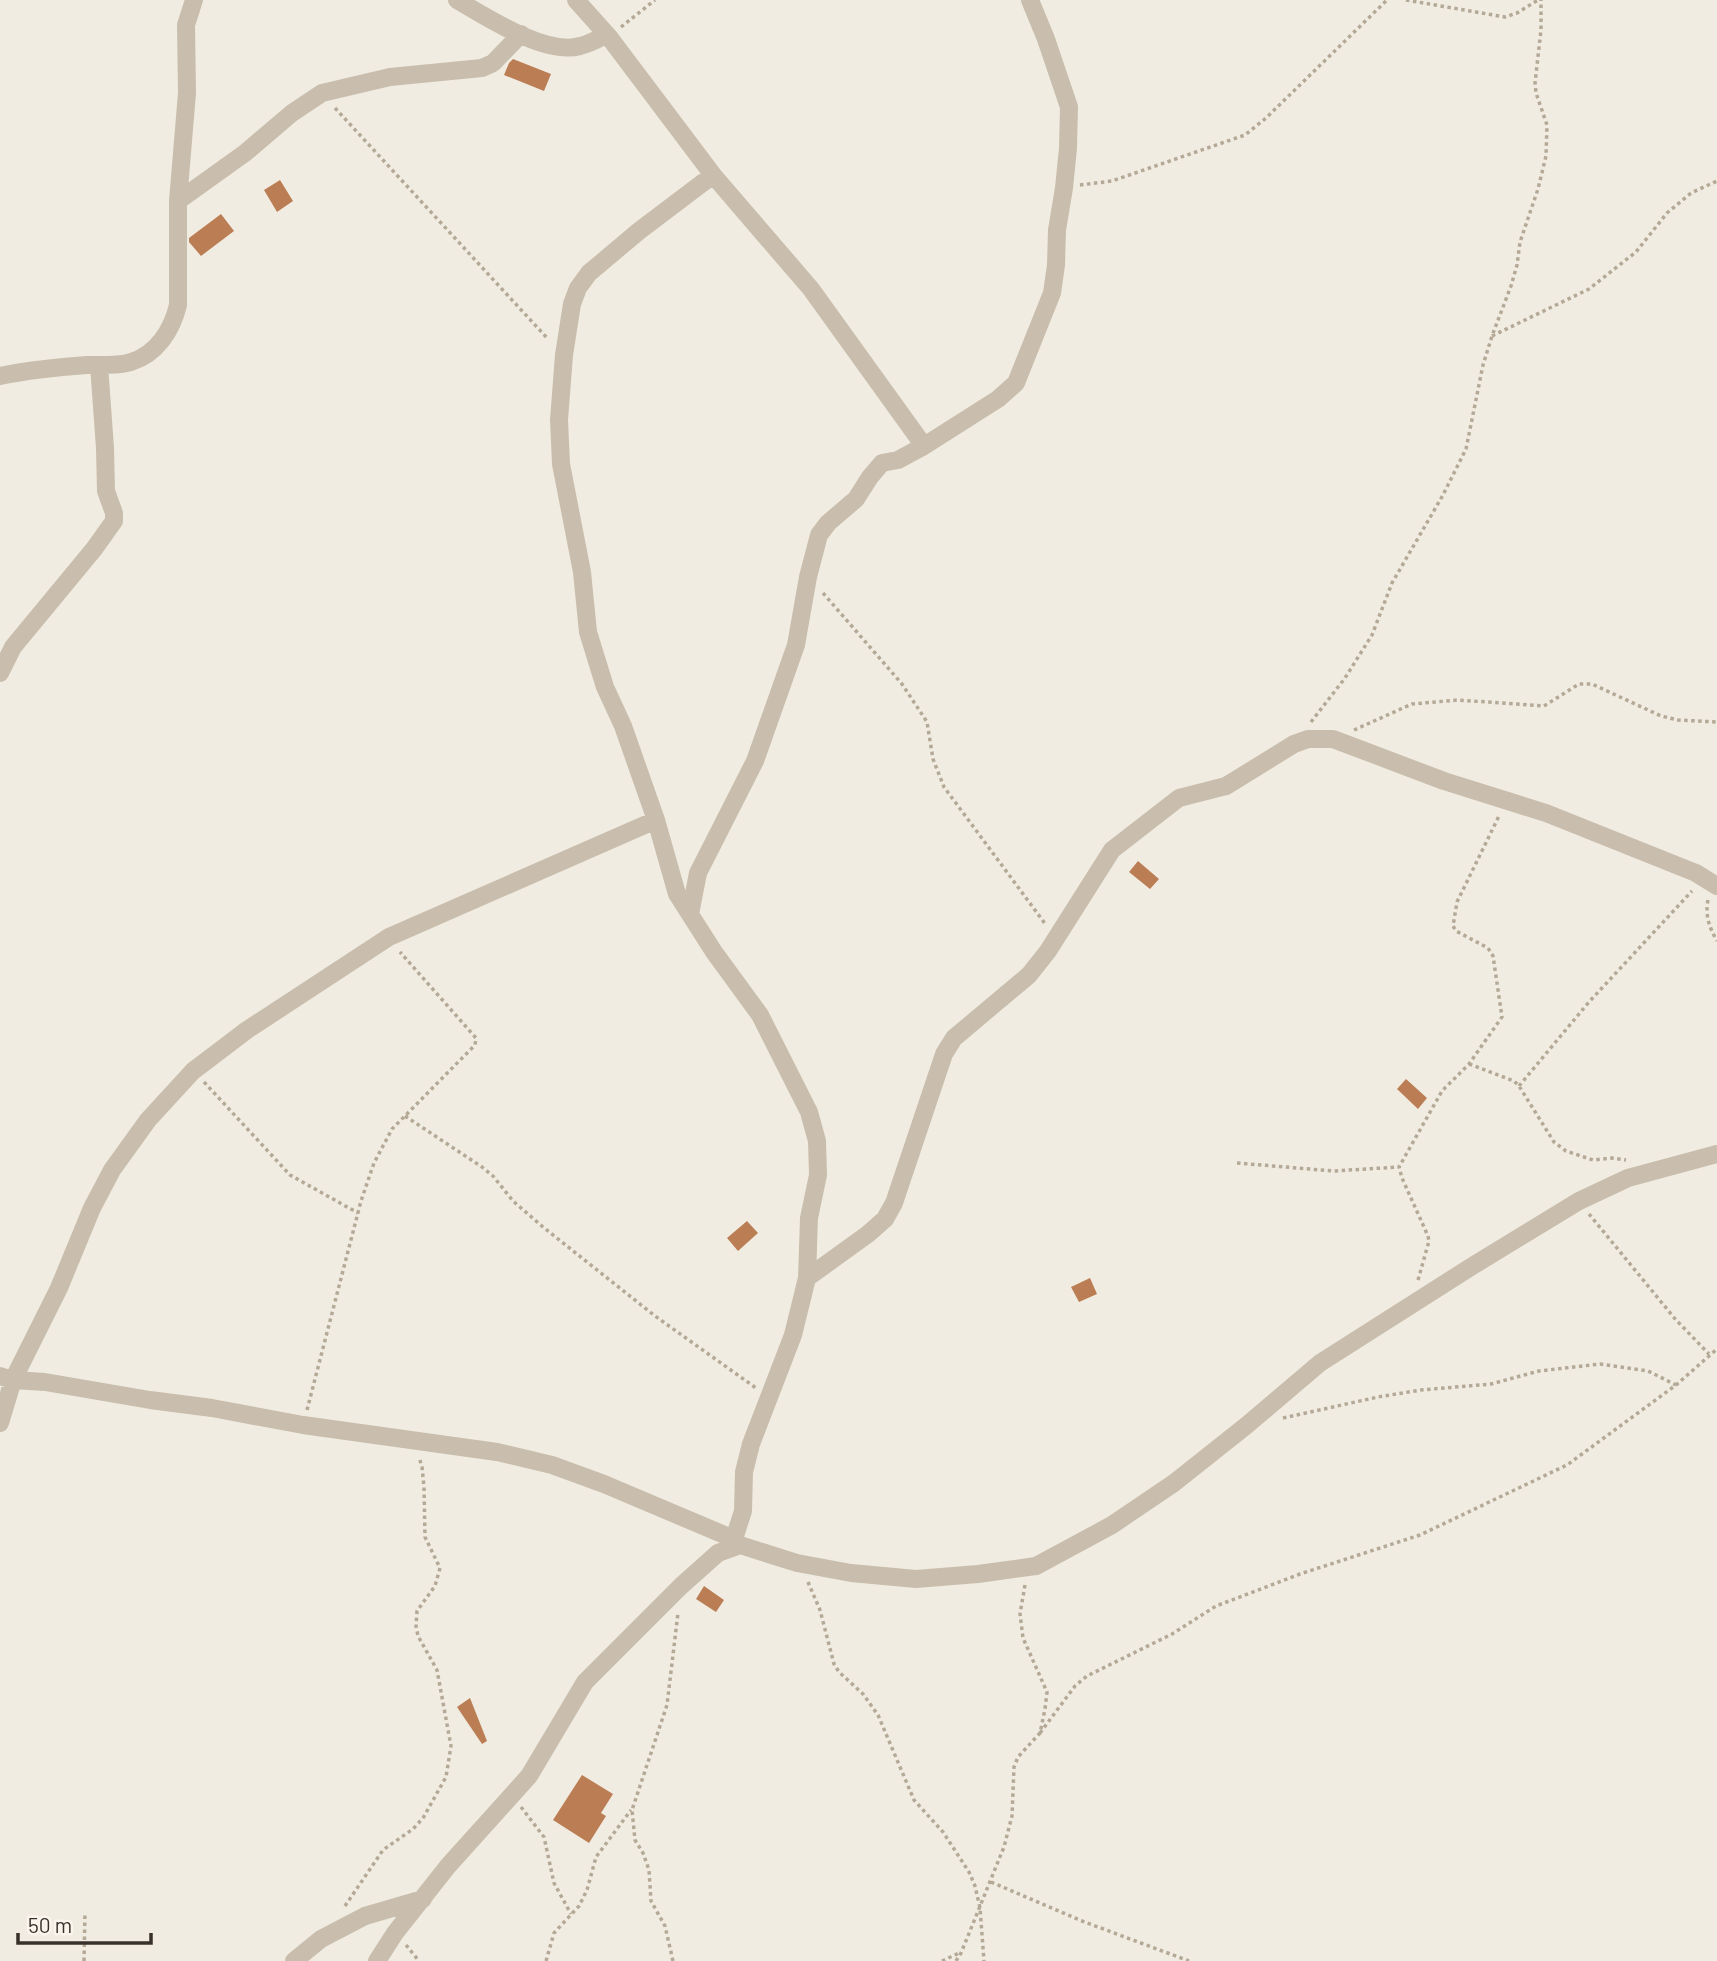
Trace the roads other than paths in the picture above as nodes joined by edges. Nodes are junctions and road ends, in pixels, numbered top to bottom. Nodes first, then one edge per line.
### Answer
1 (194, 0) edge
2 (457, 0) edge
3 (576, 0) edge
4 (1030, 0) edge
5 (522, 34) junction
6 (607, 36) junction
7 (713, 175) junction
8 (178, 201) junction
9 (99, 365) junction
10 (0, 376) edge
11 (924, 446) junction
12 (0, 673) edge
13 (656, 820) junction
14 (1711, 882) edge
15 (690, 914) junction
16 (1717, 1154) edge
17 (807, 1278) junction
18 (7, 1378) edge
19 (0, 1423) edge
20 (737, 1542) junction
21 (423, 1899) junction
22 (294, 1961) edge
23 (377, 1961) edge

1 - 8 street
2 - 5 street
3 - 6 street
4 - 11 street
5 - 6 street
5 - 8 street
6 - 7 street
7 - 11 street
7 - 13 street
8 - 9 street
9 - 10 street
9 - 12 street
11 - 15 street
13 - 15 street
13 - 18 street
14 - 17 street
15 - 17 street
16 - 20 street
17 - 20 street
18 - 19 street
18 - 20 street
20 - 21 street
21 - 22 street
21 - 23 street

